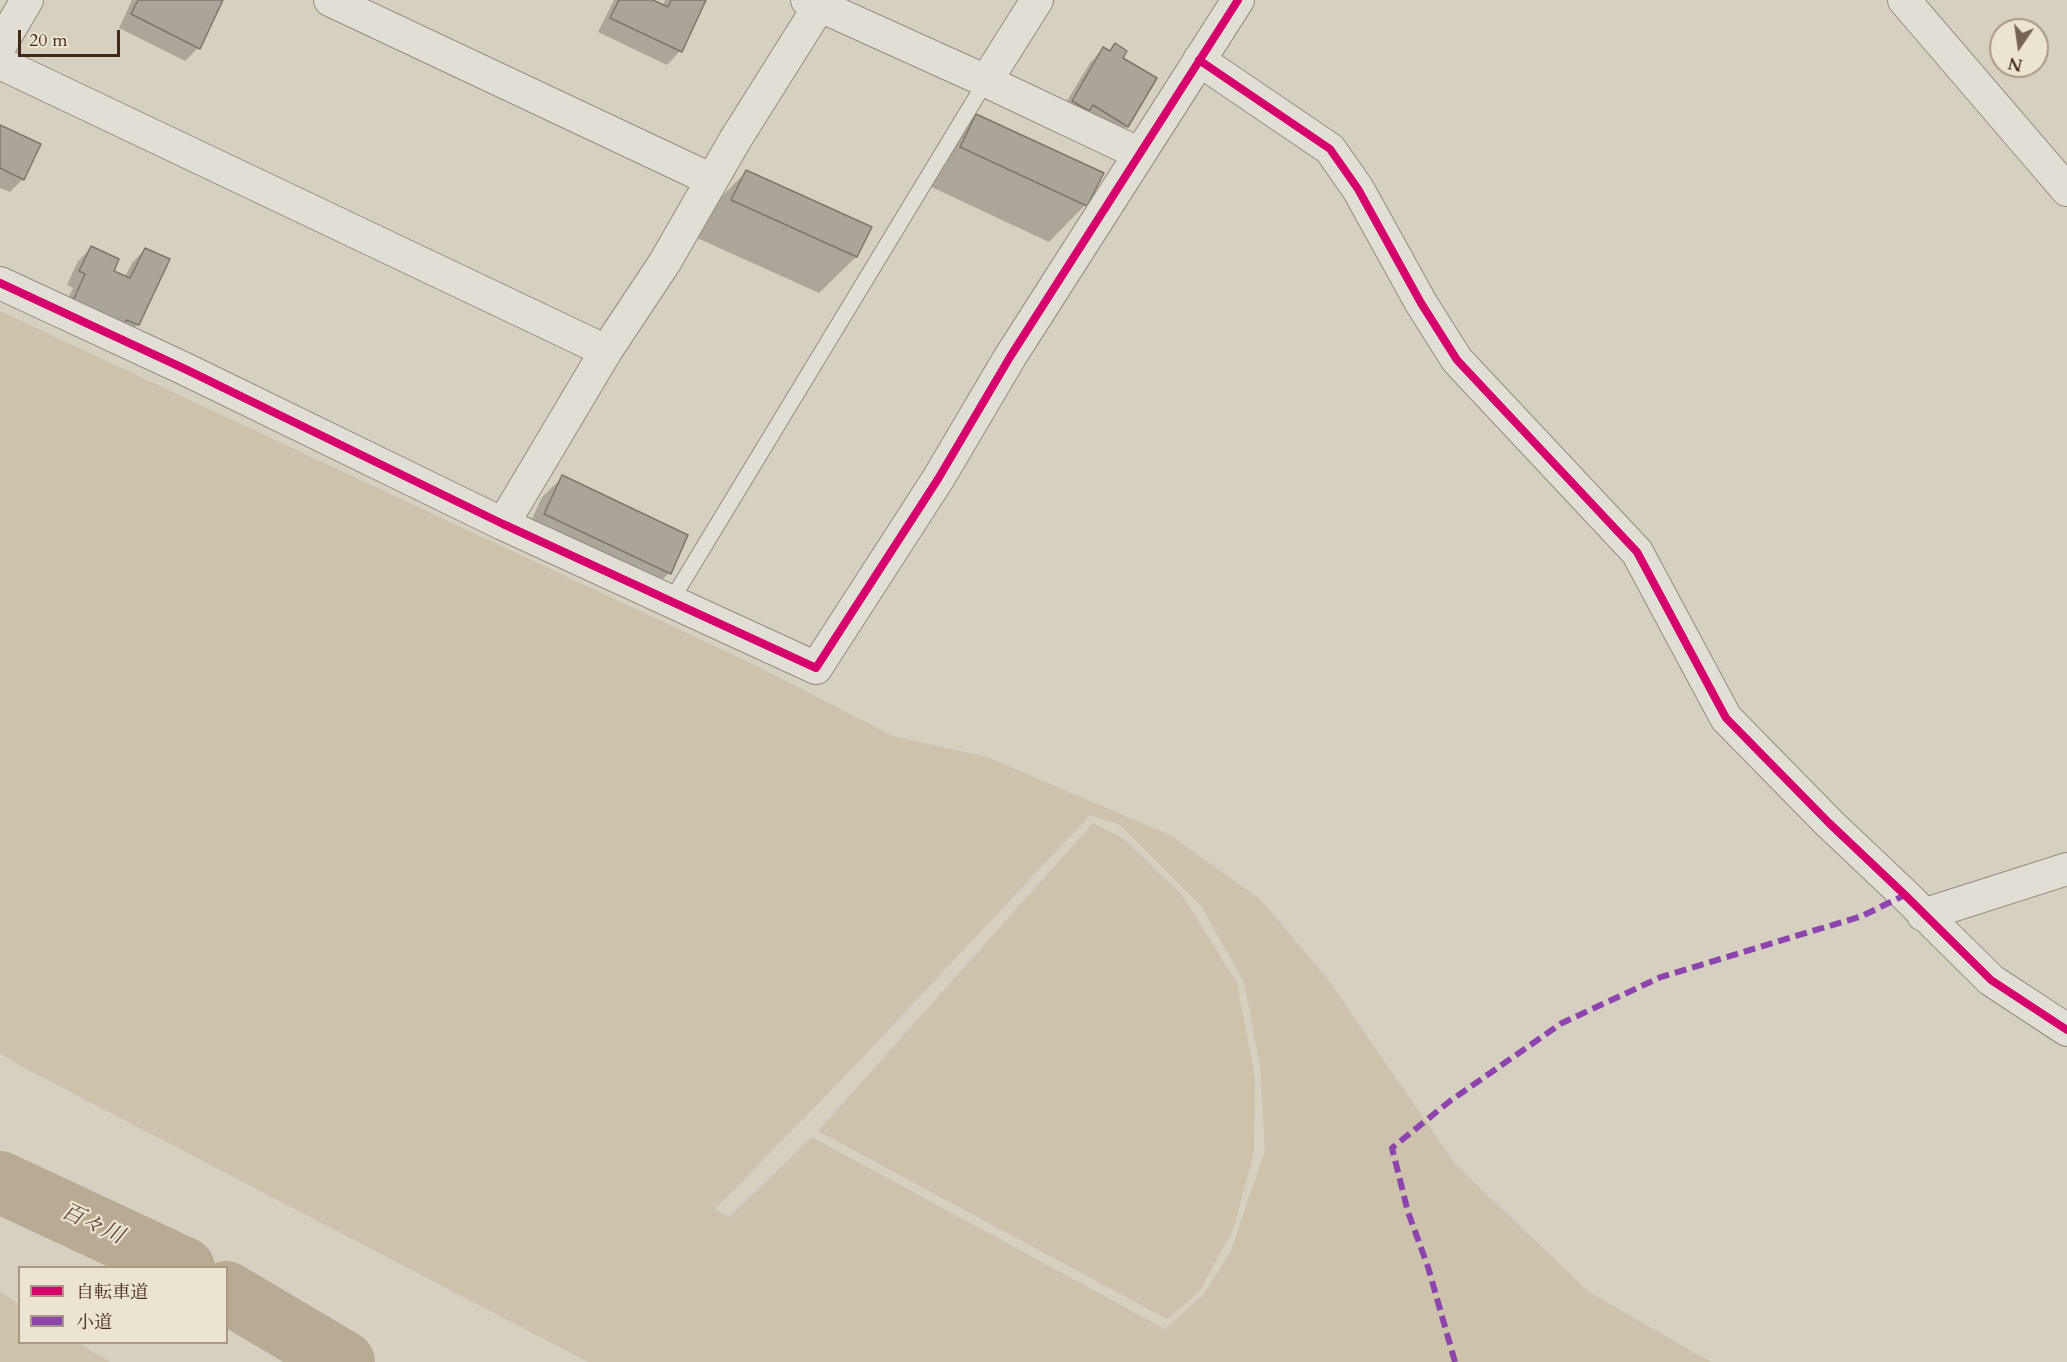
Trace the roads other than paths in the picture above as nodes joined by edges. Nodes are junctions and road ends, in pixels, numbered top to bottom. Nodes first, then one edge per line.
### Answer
1 (27, 0) edge
2 (330, 0) edge
3 (1037, 0) edge
4 (1238, 0) edge
5 (1904, 0) edge
6 (816, 2) edge
7 (0, 45) edge
8 (1199, 60) junction
9 (0, 63) edge
10 (986, 81) junction
11 (1138, 153) junction
12 (712, 180) junction
13 (2067, 190) edge
14 (0, 283) edge
15 (606, 351) junction
16 (503, 524) junction
17 (671, 601) junction
18 (2067, 869) edge
19 (1923, 915) junction
20 (2067, 1030) edge

1 - 7 street
2 - 12 street
3 - 10 street
4 - 8 street
5 - 13 street
6 - 10 street
6 - 12 street
8 - 11 street
8 - 19 street
9 - 15 street
10 - 11 street
10 - 17 lane
11 - 17 street
12 - 15 street
14 - 16 street
15 - 16 street
16 - 17 street
18 - 19 street
19 - 20 street

